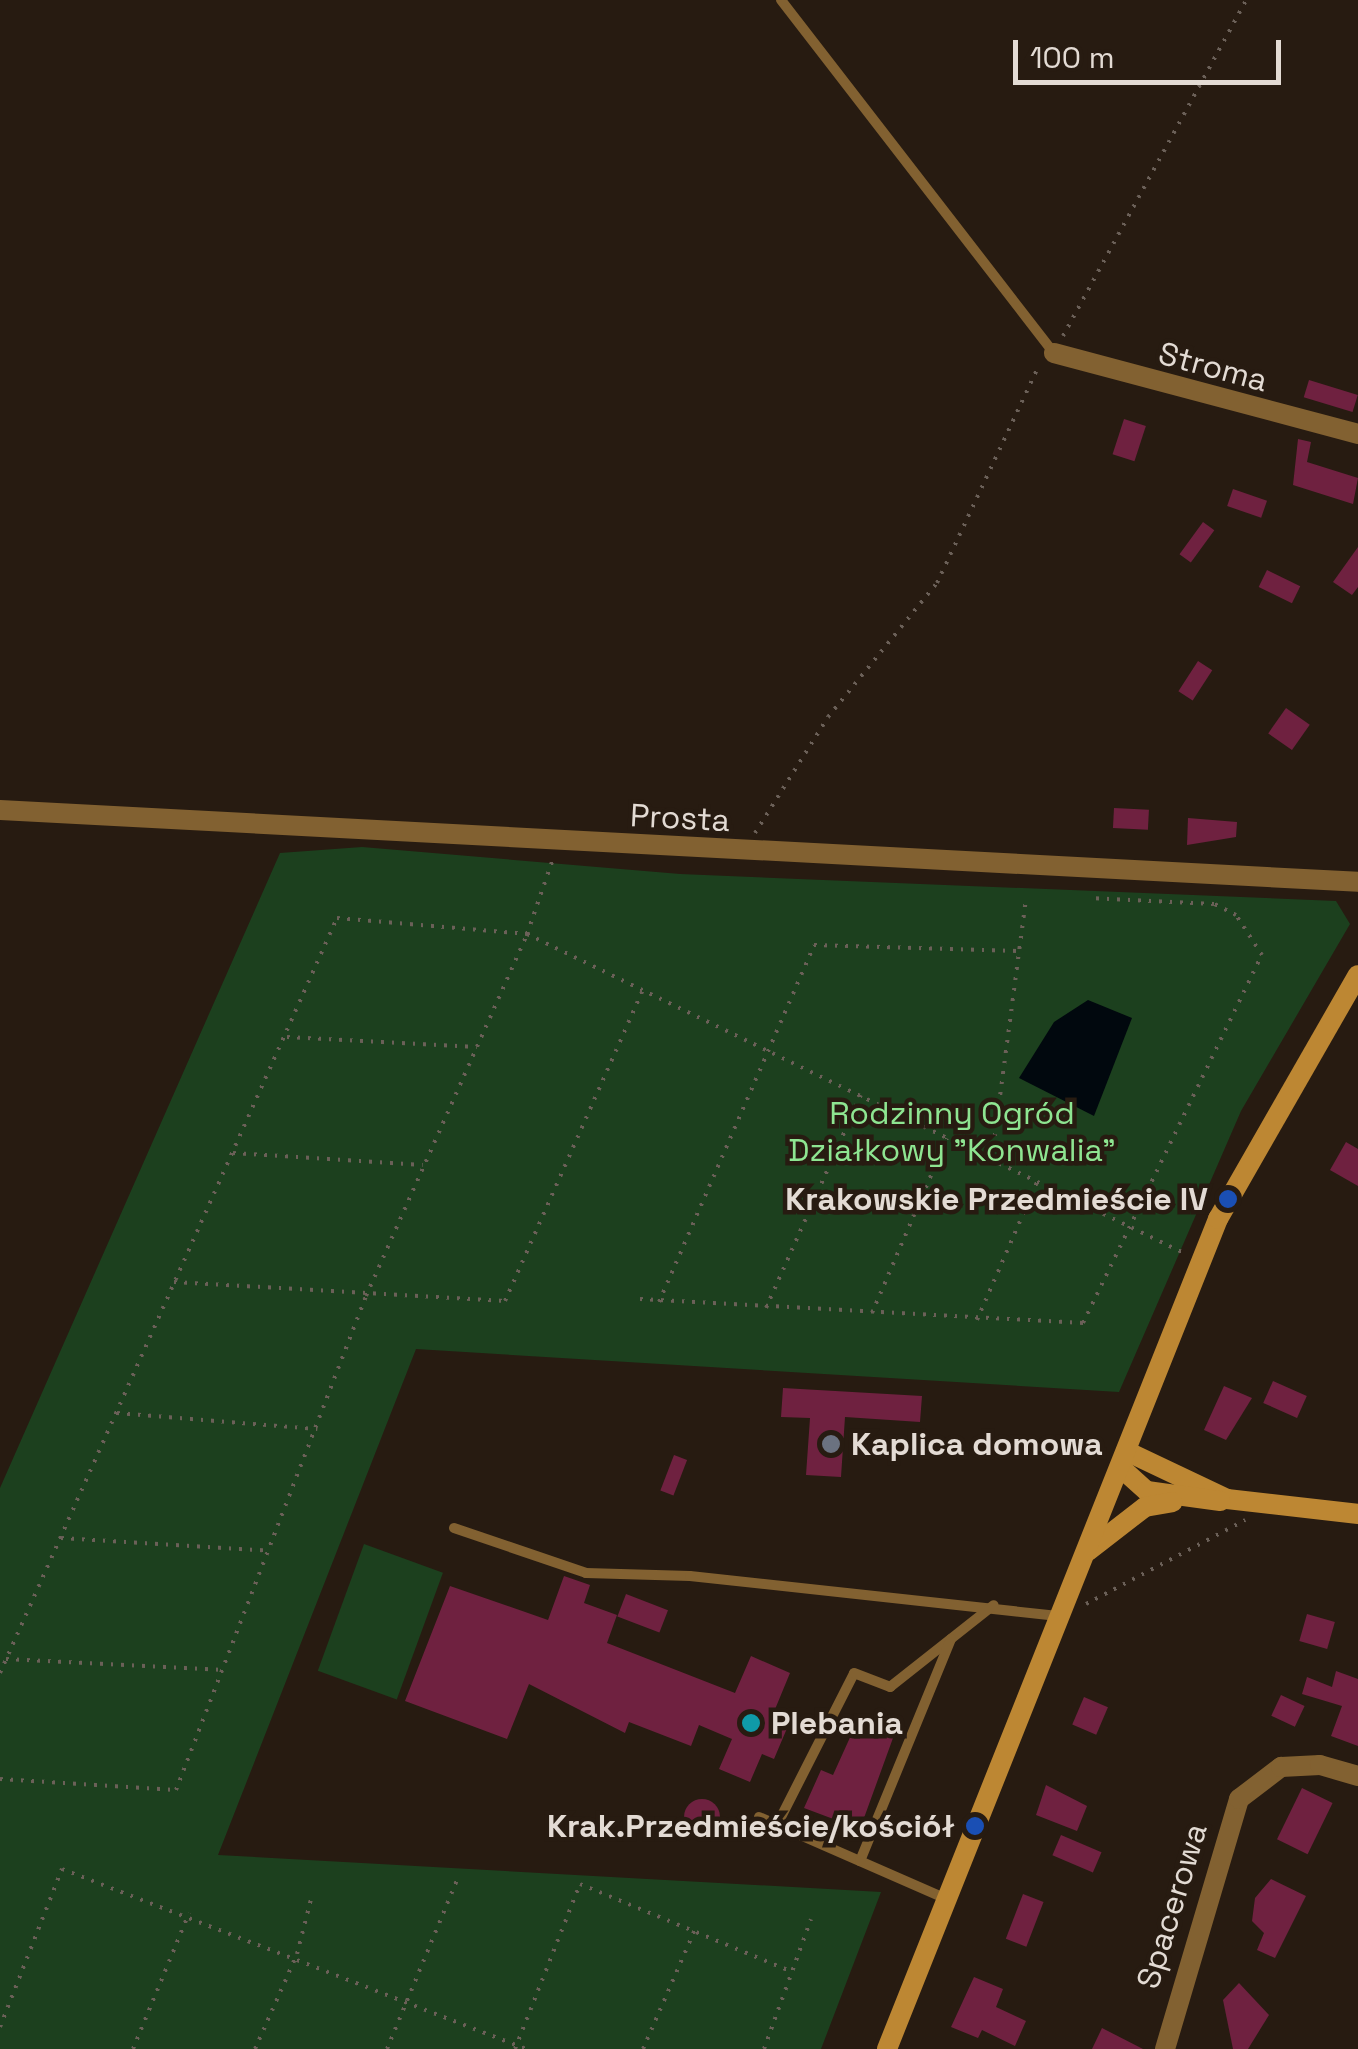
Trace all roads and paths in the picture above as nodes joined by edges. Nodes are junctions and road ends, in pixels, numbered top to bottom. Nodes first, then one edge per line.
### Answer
1 (782, 0) edge
2 (1246, 0) edge
3 (1052, 351) junction
4 (1358, 434) edge
5 (0, 810) edge
6 (748, 851) junction
7 (553, 864) dead end
8 (1358, 882) edge
9 (1026, 898) dead end
10 (1089, 898) dead end
11 (527, 934) junction
12 (1022, 951) junction
13 (1358, 975) edge
14 (642, 989) junction
15 (285, 1036) junction
16 (477, 1048) junction
17 (770, 1049) junction
18 (861, 1095) junction
19 (947, 1138) junction
20 (232, 1152) junction
21 (992, 1157) junction
22 (422, 1165) junction
23 (1038, 1180) junction
24 (1128, 1226) junction
25 (1185, 1254) dead end
26 (174, 1282) junction
27 (366, 1296) junction
28 (640, 1299) dead end
29 (659, 1302) junction
30 (766, 1308) junction
31 (871, 1314) junction
32 (977, 1320) junction
33 (117, 1414) junction
34 (319, 1429) junction
35 (1123, 1459) junction
36 (1180, 1500) junction
37 (1226, 1500) junction
38 (1358, 1514) edge
39 (1254, 1516) dead end
40 (454, 1528) dead end
41 (61, 1538) junction
42 (272, 1551) junction
43 (1084, 1554) junction
44 (994, 1605) junction
45 (1081, 1611) dead end
46 (1058, 1616) junction
47 (951, 1638) junction
48 (6, 1659) junction
49 (225, 1670) junction
50 (0, 1672) edge
51 (1358, 1776) edge
52 (0, 1780) edge
53 (759, 1817) dead end
54 (777, 1825) junction
55 (860, 1861) junction
56 (457, 1880) dead end
57 (312, 1895) dead end
58 (947, 1900) junction
59 (189, 1913) junction
60 (811, 1920) dead end
61 (696, 1927) junction
62 (297, 1954) junction
63 (790, 1971) junction
64 (408, 2002) junction
65 (0, 2028) edge
66 (516, 2047) edge
67 (133, 2049) edge
68 (255, 2049) edge
69 (387, 2049) edge
70 (525, 2049) edge
71 (643, 2049) edge
72 (764, 2049) edge
73 (888, 2049) edge
74 (1165, 2049) edge

1 - 3 lane
2 - 3 path
3 - 4 street, Stroma
3 - 6 path
5 - 6 street, Prosta
6 - 8 street, Prosta
7 - 11 path
9 - 12 path
10 - 24 path
11 - 14 path
11 - 15 path
11 - 16 path
12 - 17 path
12 - 21 path
13 - 35 main road
14 - 17 path
14 - 27 path
15 - 16 path
15 - 20 path
16 - 22 path
17 - 18 path
17 - 29 path
18 - 19 path
18 - 30 path
19 - 21 path
19 - 31 path
20 - 22 path
20 - 26 path
21 - 23 path
22 - 27 path
23 - 24 path
23 - 32 path
24 - 25 path
24 - 32 path
26 - 27 path
26 - 33 path
27 - 34 path
28 - 29 path
29 - 30 path
30 - 31 path
31 - 32 path
33 - 34 path
33 - 41 path
34 - 42 path
35 - 36 main road
35 - 37 main road
35 - 43 main road
36 - 37 main road
36 - 43 main road
37 - 38 main road
39 - 45 path
40 - 44 lane
41 - 42 path
41 - 48 path
42 - 49 path
43 - 46 main road
44 - 46 lane
44 - 47 lane
46 - 58 main road
47 - 54 lane
47 - 55 lane
48 - 49 path
48 - 50 path
49 - 52 path
51 - 74 street, Spacerowa
53 - 54 lane
54 - 55 lane
55 - 58 lane
56 - 64 path
57 - 62 path
58 - 73 main road
59 - 62 path
59 - 65 path
59 - 67 path
60 - 63 path
61 - 63 path
61 - 66 path
61 - 71 path
62 - 64 path
62 - 68 path
63 - 72 path
64 - 66 path
64 - 69 path
66 - 70 path

